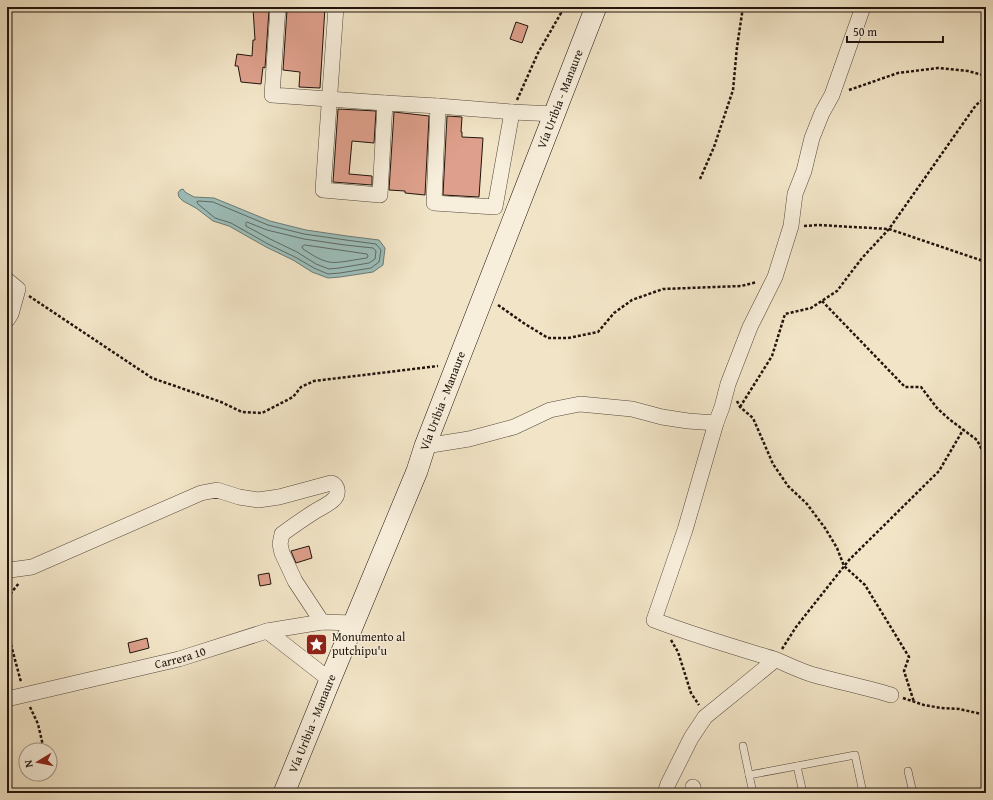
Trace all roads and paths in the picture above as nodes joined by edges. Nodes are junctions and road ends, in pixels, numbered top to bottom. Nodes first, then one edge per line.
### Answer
1 (278, 7) edge
2 (336, 7) edge
3 (562, 7) edge
4 (596, 7) edge
5 (742, 7) edge
6 (863, 7) edge
7 (986, 76) edge
8 (832, 95) junction
9 (986, 97) edge
10 (330, 99) junction
11 (385, 103) junction
12 (438, 106) junction
13 (512, 112) junction
14 (555, 114) junction
15 (700, 179) dead end
16 (791, 226) junction
17 (889, 229) junction
18 (986, 262) edge
19 (775, 277) junction
20 (13, 285) edge
21 (484, 296) junction
22 (822, 301) junction
23 (7, 320) edge
24 (457, 364) junction
25 (728, 384) junction
26 (740, 407) junction
27 (716, 423) junction
28 (963, 430) junction
29 (426, 446) junction
30 (986, 458) edge
31 (844, 566) junction
32 (7, 571) edge
33 (654, 620) junction
34 (322, 622) junction
35 (354, 623) junction
36 (267, 630) junction
37 (776, 660) junction
38 (330, 680) junction
39 (891, 695) joint
40 (7, 699) edge
41 (914, 702) junction
42 (986, 715) edge
43 (705, 717) junction
44 (743, 746) dead end
45 (797, 766) junction
46 (908, 771) dead end
47 (749, 775) junction
48 (284, 793) edge
49 (665, 793) edge
50 (753, 793) edge
51 (803, 793) edge
52 (863, 793) edge
53 (914, 793) edge

1 - 10 street
2 - 10 street
3 - 13 path
4 - 14 main road, Vía Uribia - Manaure
5 - 15 path
6 - 8 street
7 - 8 path
8 - 16 street
9 - 17 path
10 - 11 street
10 - 11 street
11 - 12 street
12 - 13 street
12 - 13 street
13 - 14 street
14 - 21 main road, Vía Uribia - Manaure
16 - 17 path
16 - 19 street
17 - 18 path
17 - 22 path
19 - 21 path
19 - 25 street
20 - 23 street
20 - 24 path
21 - 24 main road, Vía Uribia - Manaure
22 - 26 path
22 - 28 path
24 - 29 main road, Vía Uribia - Manaure
25 - 26 path
25 - 27 street
26 - 31 path
27 - 29 street
27 - 33 street
28 - 30 path
28 - 31 path
29 - 35 main road, Vía Uribia - Manaure
31 - 37 path
31 - 41 path
32 - 34 street
33 - 37 street
33 - 43 path
34 - 35 street, Carrera 10
34 - 36 street, Carrera 10
35 - 38 main road, Vía Uribia - Manaure
36 - 38 street
36 - 40 street, Carrera 10
37 - 39 street
37 - 43 street
38 - 48 main road, Vía Uribia - Manaure
39 - 41 path
41 - 42 path
43 - 49 street
44 - 47 lane
45 - 47 lane
45 - 51 lane
45 - 52 lane
46 - 53 lane
47 - 50 lane

